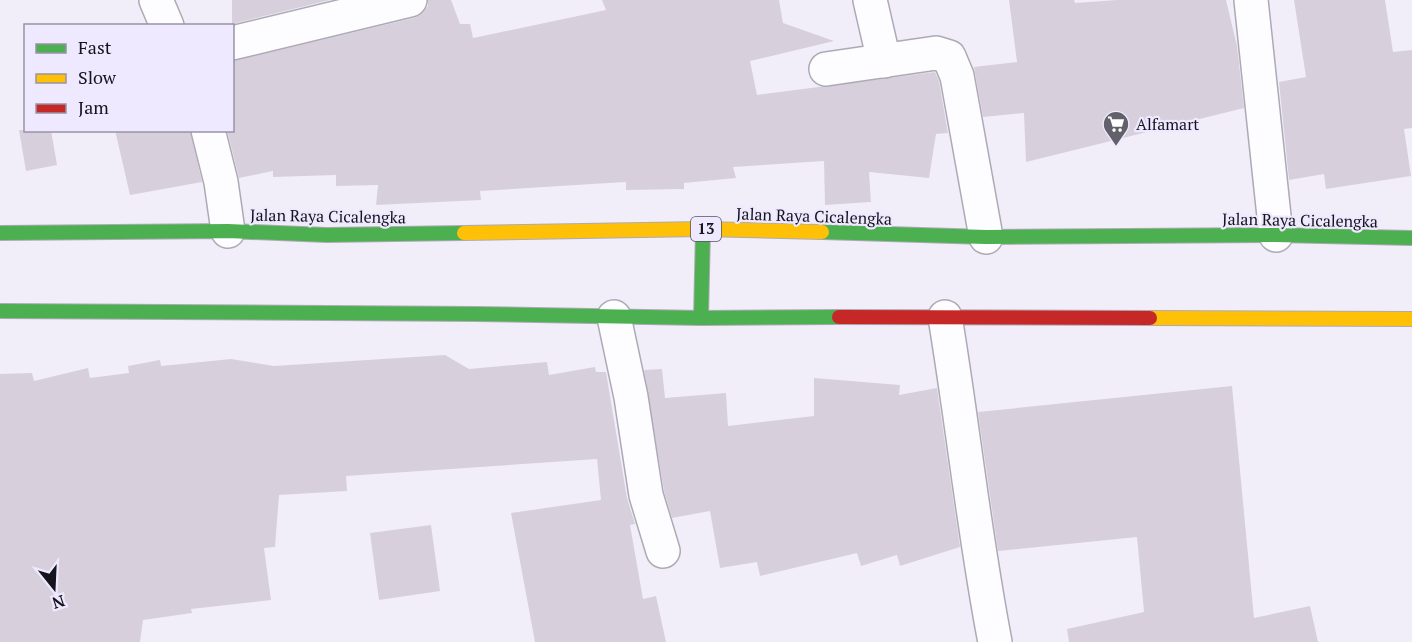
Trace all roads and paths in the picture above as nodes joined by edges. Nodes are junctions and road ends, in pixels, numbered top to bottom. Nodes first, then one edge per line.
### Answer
1 (156, 0) edge
2 (410, 0) edge
3 (870, 0) edge
4 (1251, 0) edge
5 (166, 24) edge
6 (234, 43) edge
7 (884, 61) junction
8 (826, 69) dead end
9 (208, 132) edge
10 (703, 229) junction
11 (228, 231) junction
12 (0, 233) edge
13 (1276, 235) junction
14 (986, 237) junction
15 (1412, 238) edge
16 (0, 311) edge
17 (945, 316) junction
18 (614, 317) junction
19 (701, 318) junction
20 (1412, 319) edge
21 (663, 551) dead end
22 (995, 642) edge

1 - 5 street
2 - 6 street
3 - 7 street
4 - 13 street
7 - 8 street
7 - 14 street
9 - 11 street
10 - 11 highway, Jalan Raya Cicalengka / 13
10 - 14 highway, Jalan Raya Cicalengka / 13
10 - 19 highway
11 - 12 highway, Jalan Raya Cicalengka / 13
13 - 14 highway, Jalan Raya Cicalengka / 13
13 - 15 highway, Jalan Raya Cicalengka / 13
16 - 18 highway
17 - 19 highway
17 - 20 highway
17 - 22 street
18 - 19 highway
18 - 21 street

